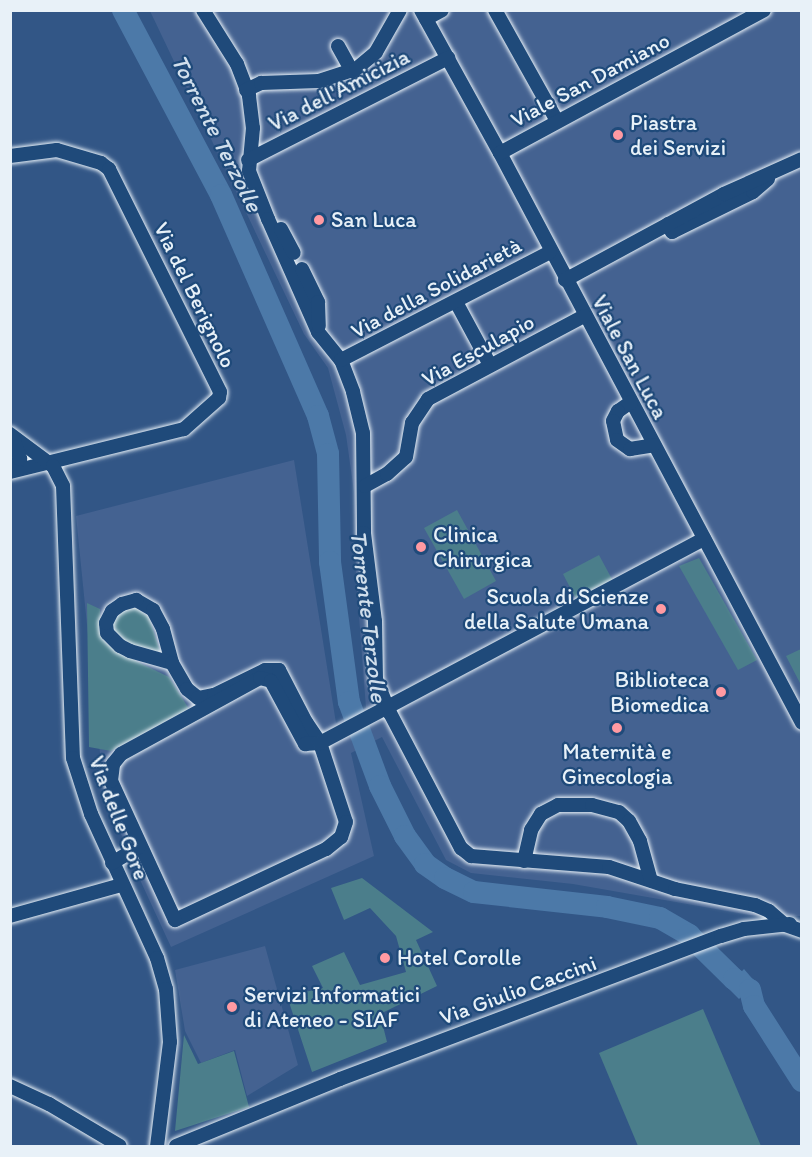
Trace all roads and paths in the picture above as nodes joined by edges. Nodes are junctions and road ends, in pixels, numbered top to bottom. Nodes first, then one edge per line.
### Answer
1 (203, 10) edge
2 (442, 10) edge
3 (495, 10) edge
4 (764, 10) edge
5 (396, 14) edge
6 (424, 15) edge
7 (338, 46) dead end
8 (448, 58) junction
9 (352, 71) junction
10 (246, 90) junction
11 (557, 121) junction
12 (500, 153) junction
13 (10, 156) edge
14 (801, 159) edge
15 (248, 160) junction
16 (774, 174) junction
17 (268, 219) junction
18 (668, 224) junction
19 (550, 252) junction
20 (294, 253) dead end
21 (302, 269) dead end
22 (566, 280) junction
23 (456, 302) junction
24 (584, 316) junction
25 (318, 332) junction
26 (341, 360) junction
27 (490, 365) junction
28 (631, 402) junction
29 (10, 434) edge
30 (654, 445) junction
31 (50, 464) junction
32 (11, 472) edge
33 (365, 486) junction
34 (704, 539) junction
35 (172, 663) junction
36 (279, 694) junction
37 (796, 700) edge
38 (296, 702) junction
39 (382, 709) junction
40 (801, 723) edge
41 (320, 743) junction
42 (139, 847) junction
43 (524, 861) junction
44 (112, 863) junction
45 (651, 881) junction
46 (121, 885) junction
47 (10, 916) edge
48 (801, 923) edge
49 (785, 925) junction
50 (801, 931) edge
51 (10, 1086) edge
52 (120, 1146) edge
53 (157, 1146) edge
54 (176, 1146) edge

1 - 10 street
2 - 6 street
3 - 11 street
4 - 11 street, Viale San Damiano
5 - 9 street
6 - 8 street, Viale San Luca
7 - 9 street
8 - 12 street, Viale San Luca
8 - 15 street, Via dell'Amicizia
9 - 10 street
10 - 15 street
11 - 12 street, Viale San Damiano
12 - 19 street, Viale San Luca
13 - 31 street, Via del Berignolo
14 - 16 street
15 - 17 street
16 - 18 street
16 - 18 street
17 - 20 street
17 - 25 street
18 - 22 street
19 - 22 street, Viale San Luca
19 - 23 street, Via della Solidarietà
21 - 25 street
22 - 24 street, Viale San Luca
23 - 26 street, Via della Solidarietà
23 - 27 street
24 - 27 street, Via Esculapio
24 - 28 street, Viale San Luca
25 - 26 street
26 - 33 street
27 - 33 street, Via Esculapio
28 - 30 street, Viale San Luca
28 - 30 street
29 - 31 street, Via delle Gore
29 - 32 street
30 - 34 street, Viale San Luca
31 - 32 street
31 - 44 street, Via delle Gore
33 - 39 street
34 - 37 street, Viale San Luca
34 - 39 street
35 - 35 street
35 - 38 street
36 - 38 street
36 - 41 street
36 - 42 street
37 - 40 street, Viale San Luca
38 - 41 street
39 - 41 street
39 - 43 street
41 - 42 street
42 - 44 street
43 - 45 street
43 - 45 street
44 - 46 street, Via delle Gore
45 - 49 street
46 - 47 street
46 - 53 street, Via delle Gore
48 - 49 street, Via Giulio Caccini
49 - 50 street
49 - 54 street, Via Giulio Caccini
51 - 52 street

